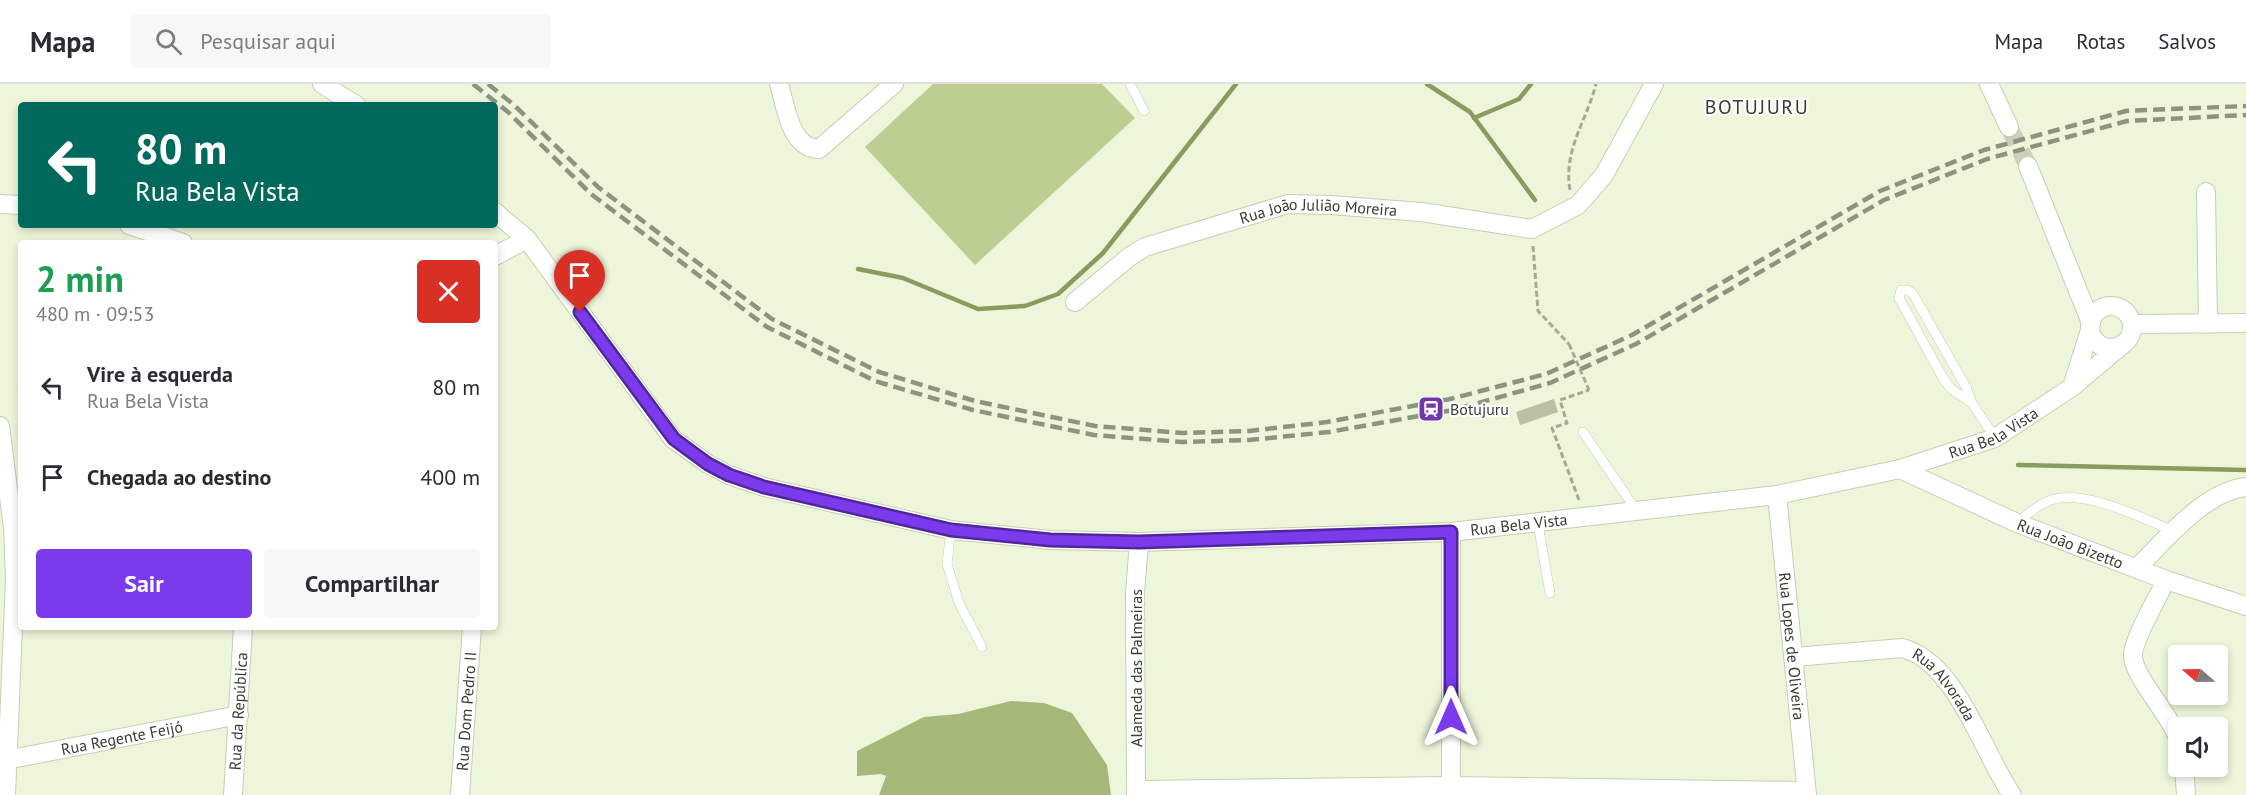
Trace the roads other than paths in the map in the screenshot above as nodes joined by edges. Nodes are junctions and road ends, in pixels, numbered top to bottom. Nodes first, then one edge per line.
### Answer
1 (322, 84) edge
2 (779, 84) edge
3 (894, 84) edge
4 (1130, 84) edge
5 (1654, 84) edge
6 (1989, 84) edge
7 (351, 102) edge
8 (1144, 111) dead end
9 (2009, 127) tunnel mouth
10 (2028, 166) tunnel mouth
11 (2206, 192) dead end
12 (0, 204) edge
13 (18, 206) edge
14 (498, 215) edge
15 (138, 228) edge
16 (526, 239) junction
17 (174, 240) edge
18 (498, 254) edge
19 (2070, 268) junction
20 (1076, 302) dead end
21 (2103, 307) junction
22 (2132, 324) junction
23 (2208, 324) junction
24 (2246, 324) edge
25 (2091, 326) junction
26 (2123, 345) junction
27 (2072, 387) junction
28 (1972, 403) junction
29 (0, 426) edge
30 (1583, 432) dead end
31 (1995, 438) junction
32 (1900, 469) junction
33 (2246, 487) edge
34 (1777, 495) junction
35 (1638, 513) junction
36 (2017, 523) junction
37 (1538, 524) junction
38 (951, 530) junction
39 (2174, 531) junction
40 (1451, 532) junction
41 (1139, 542) junction
42 (2137, 568) junction
43 (2166, 580) junction
44 (1550, 593) dead end
45 (2246, 606) edge
46 (243, 630) edge
47 (472, 630) edge
48 (982, 646) dead end
49 (1794, 657) junction
50 (239, 715) junction
51 (2169, 717) edge
52 (6, 760) junction
53 (2185, 777) edge
54 (1451, 791) edge
55 (1137, 793) edge
56 (1807, 793) edge
57 (6, 795) edge
58 (233, 795) edge
59 (460, 795) edge
60 (2012, 795) edge
61 (2186, 795) edge

1 - 7 street
2 - 3 street
4 - 8 lane
5 - 20 street, Rua João Julião Moreira
6 - 9 street
10 - 19 street
11 - 23 street
12 - 13 street
14 - 16 street, Rua Bela Vista
15 - 17 street
16 - 18 street
16 - 38 street, Rua Bela Vista
19 - 21 street
19 - 25 street
21 - 22 street
21 - 25 street
22 - 23 street
22 - 26 street, Rua Bela Vista
23 - 24 street
25 - 26 street
25 - 27 street
26 - 27 street, Rua Bela Vista
27 - 31 street, Rua Bela Vista
28 - 28 lane
28 - 31 lane
29 - 52 street
30 - 35 lane
31 - 32 street, Rua Bela Vista
32 - 34 street, Rua Bela Vista
32 - 36 street, Rua João Bizetto
33 - 39 street
34 - 35 street, Rua Bela Vista
34 - 49 street, Rua Lopes de Oliveira
35 - 37 street, Rua Bela Vista
36 - 39 lane
36 - 42 street, Rua João Bizetto
37 - 40 street, Rua Bela Vista
37 - 44 lane
38 - 41 street, Rua Bela Vista
38 - 48 lane
39 - 42 street
40 - 41 street, Rua Bela Vista
40 - 54 street
41 - 55 street, Alameda das Palmeiras
42 - 43 street, Rua João Bizetto
43 - 45 street, Rua João Bizetto
43 - 51 street
46 - 50 street, Rua da República
47 - 59 street, Rua Dom Pedro II
49 - 56 street, Rua Lopes de Oliveira
49 - 60 street, Rua Alvorada
50 - 52 street, Rua Regente Feijó
50 - 58 street, Rua da República
52 - 57 street
53 - 61 street
54 - 55 street
54 - 56 street

